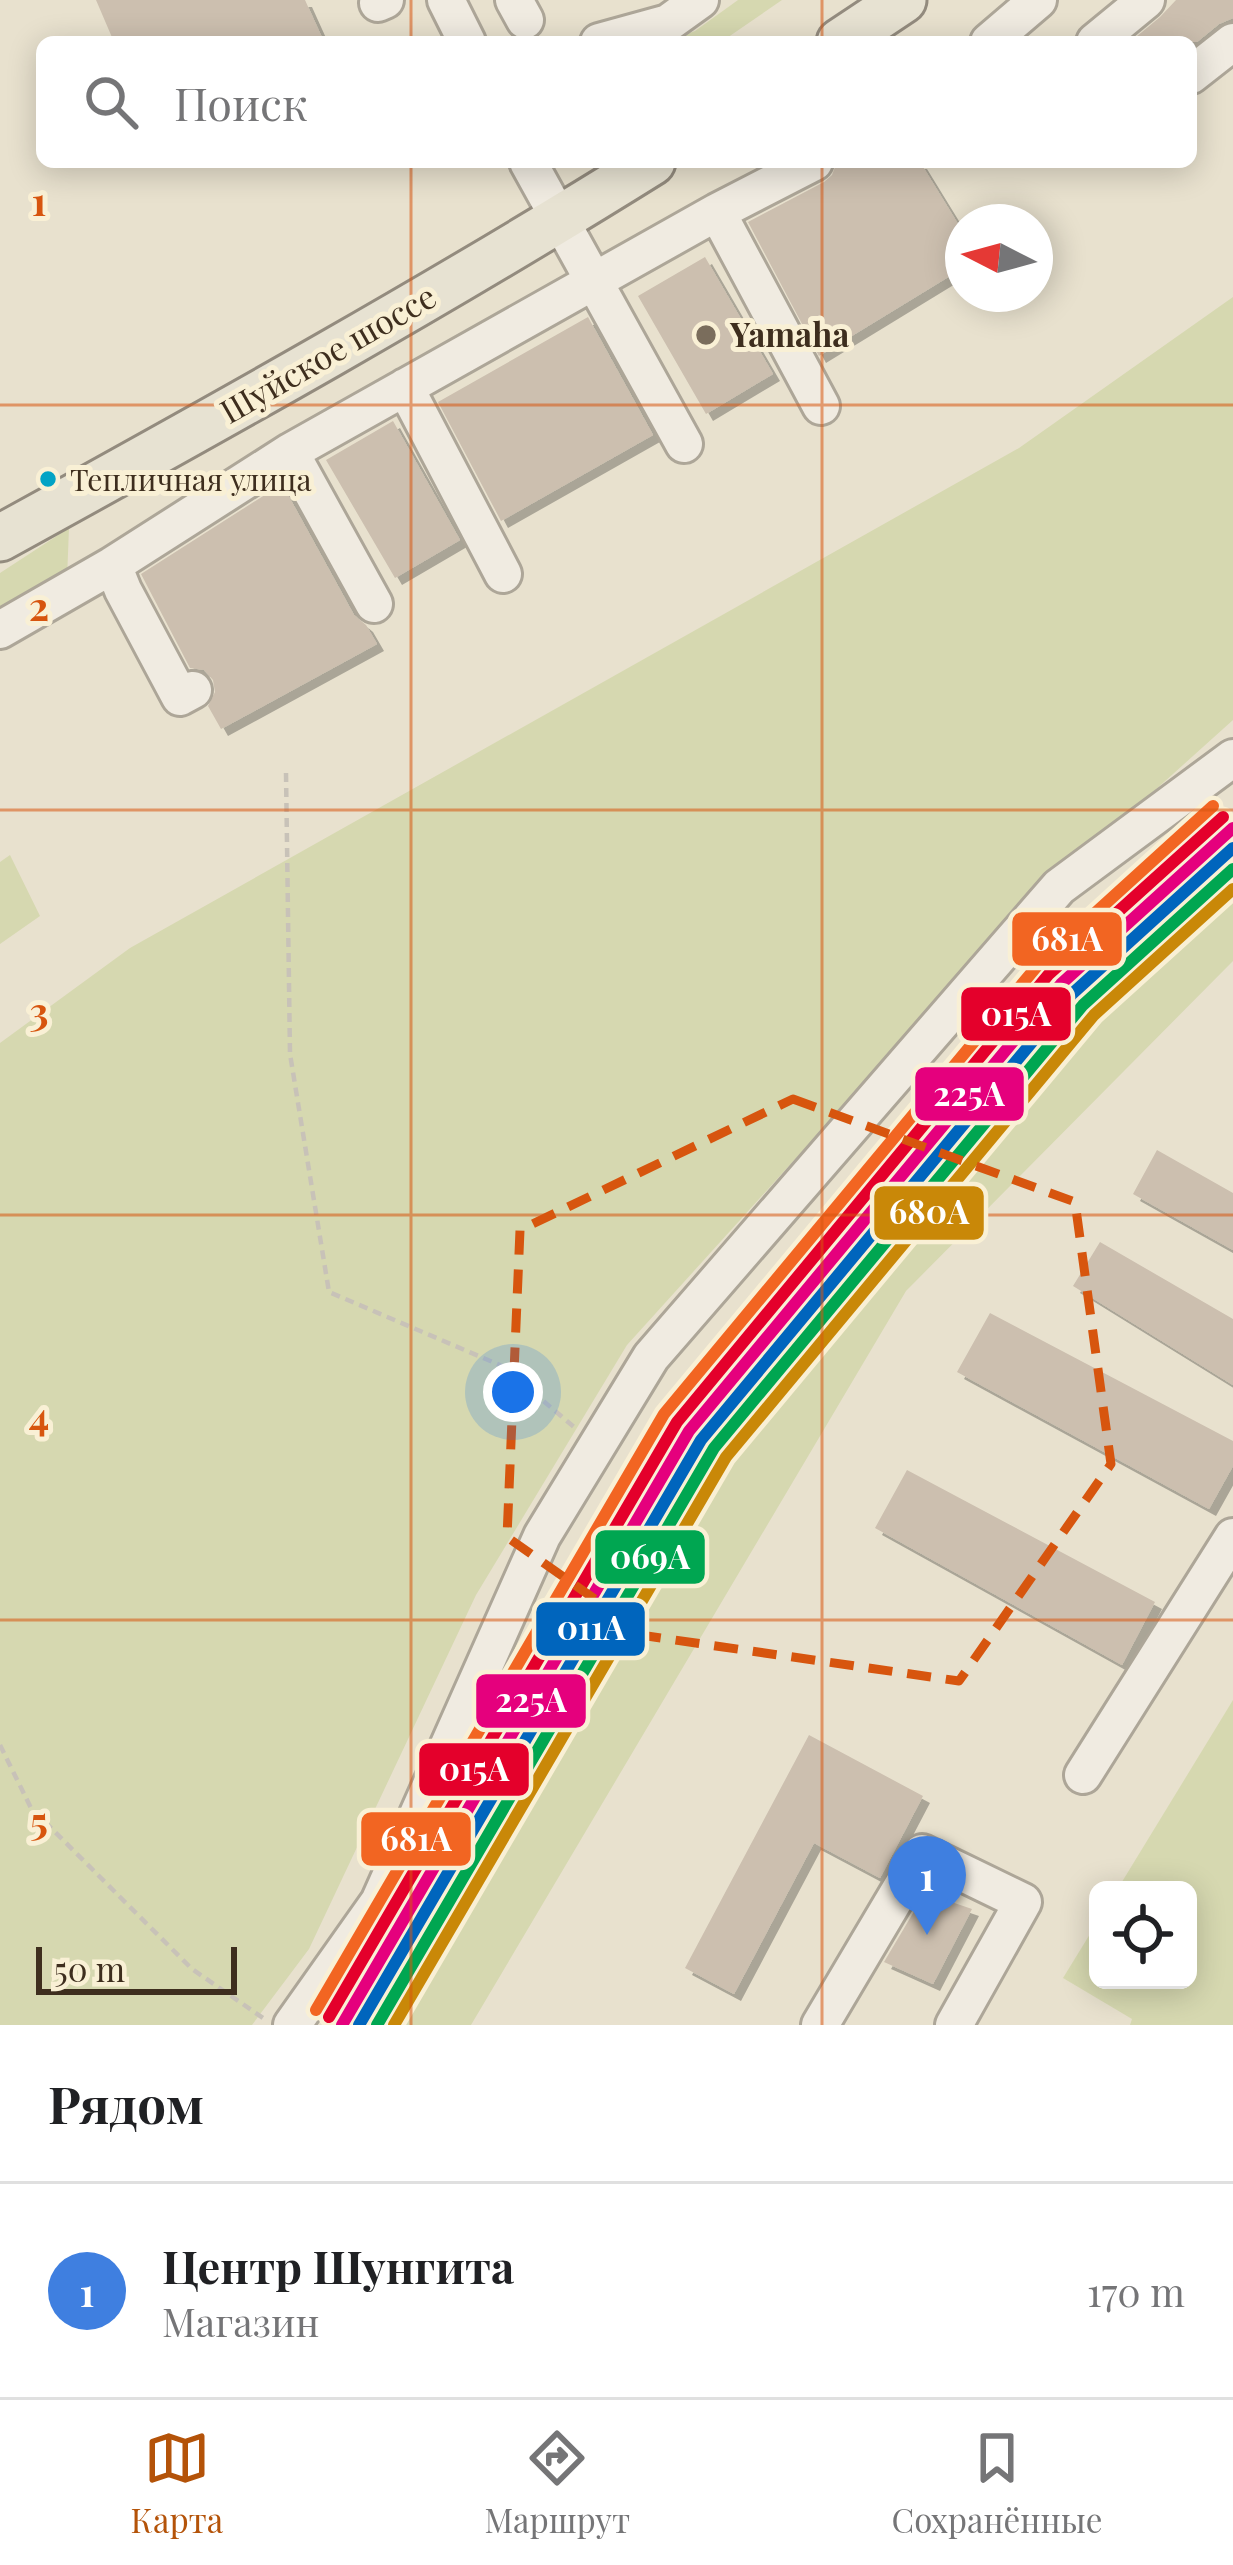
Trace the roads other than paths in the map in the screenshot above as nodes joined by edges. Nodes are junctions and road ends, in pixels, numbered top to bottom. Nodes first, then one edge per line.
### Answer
1 (446, 0) edge
2 (700, 0) edge
3 (903, 0) edge
4 (1038, 0) edge
5 (1146, 0) edge
6 (464, 36) edge
7 (620, 36) edge
8 (849, 36) edge
9 (996, 36) edge
10 (1102, 36) edge
11 (1233, 42) edge
12 (1197, 70) edge
13 (531, 168) edge
14 (642, 168) edge
15 (802, 168) edge
16 (717, 212) junction
17 (560, 220) junction
18 (594, 281) junction
19 (405, 387) junction
20 (821, 406) dead end
21 (684, 444) dead end
22 (290, 452) junction
23 (0, 538) edge
24 (112, 565) junction
25 (503, 574) dead end
26 (374, 604) dead end
27 (0, 630) edge
28 (193, 690) dead end
29 (1233, 758) edge
30 (1233, 1537) edge
31 (1083, 1775) dead end
32 (292, 2025) edge
33 (820, 2025) edge
34 (954, 2025) edge

1 - 6 street
2 - 7 street
3 - 8 main road
4 - 9 street
5 - 10 street
11 - 12 street
13 - 17 street
14 - 17 main road, Шуйское шоссе
15 - 16 street
16 - 18 street
16 - 20 street
17 - 18 street
17 - 23 main road, Шуйское шоссе
18 - 19 street
18 - 21 street
19 - 22 street
19 - 25 street
22 - 24 street
22 - 26 street
24 - 27 street
24 - 28 street
29 - 32 street
30 - 31 street
33 - 34 street

